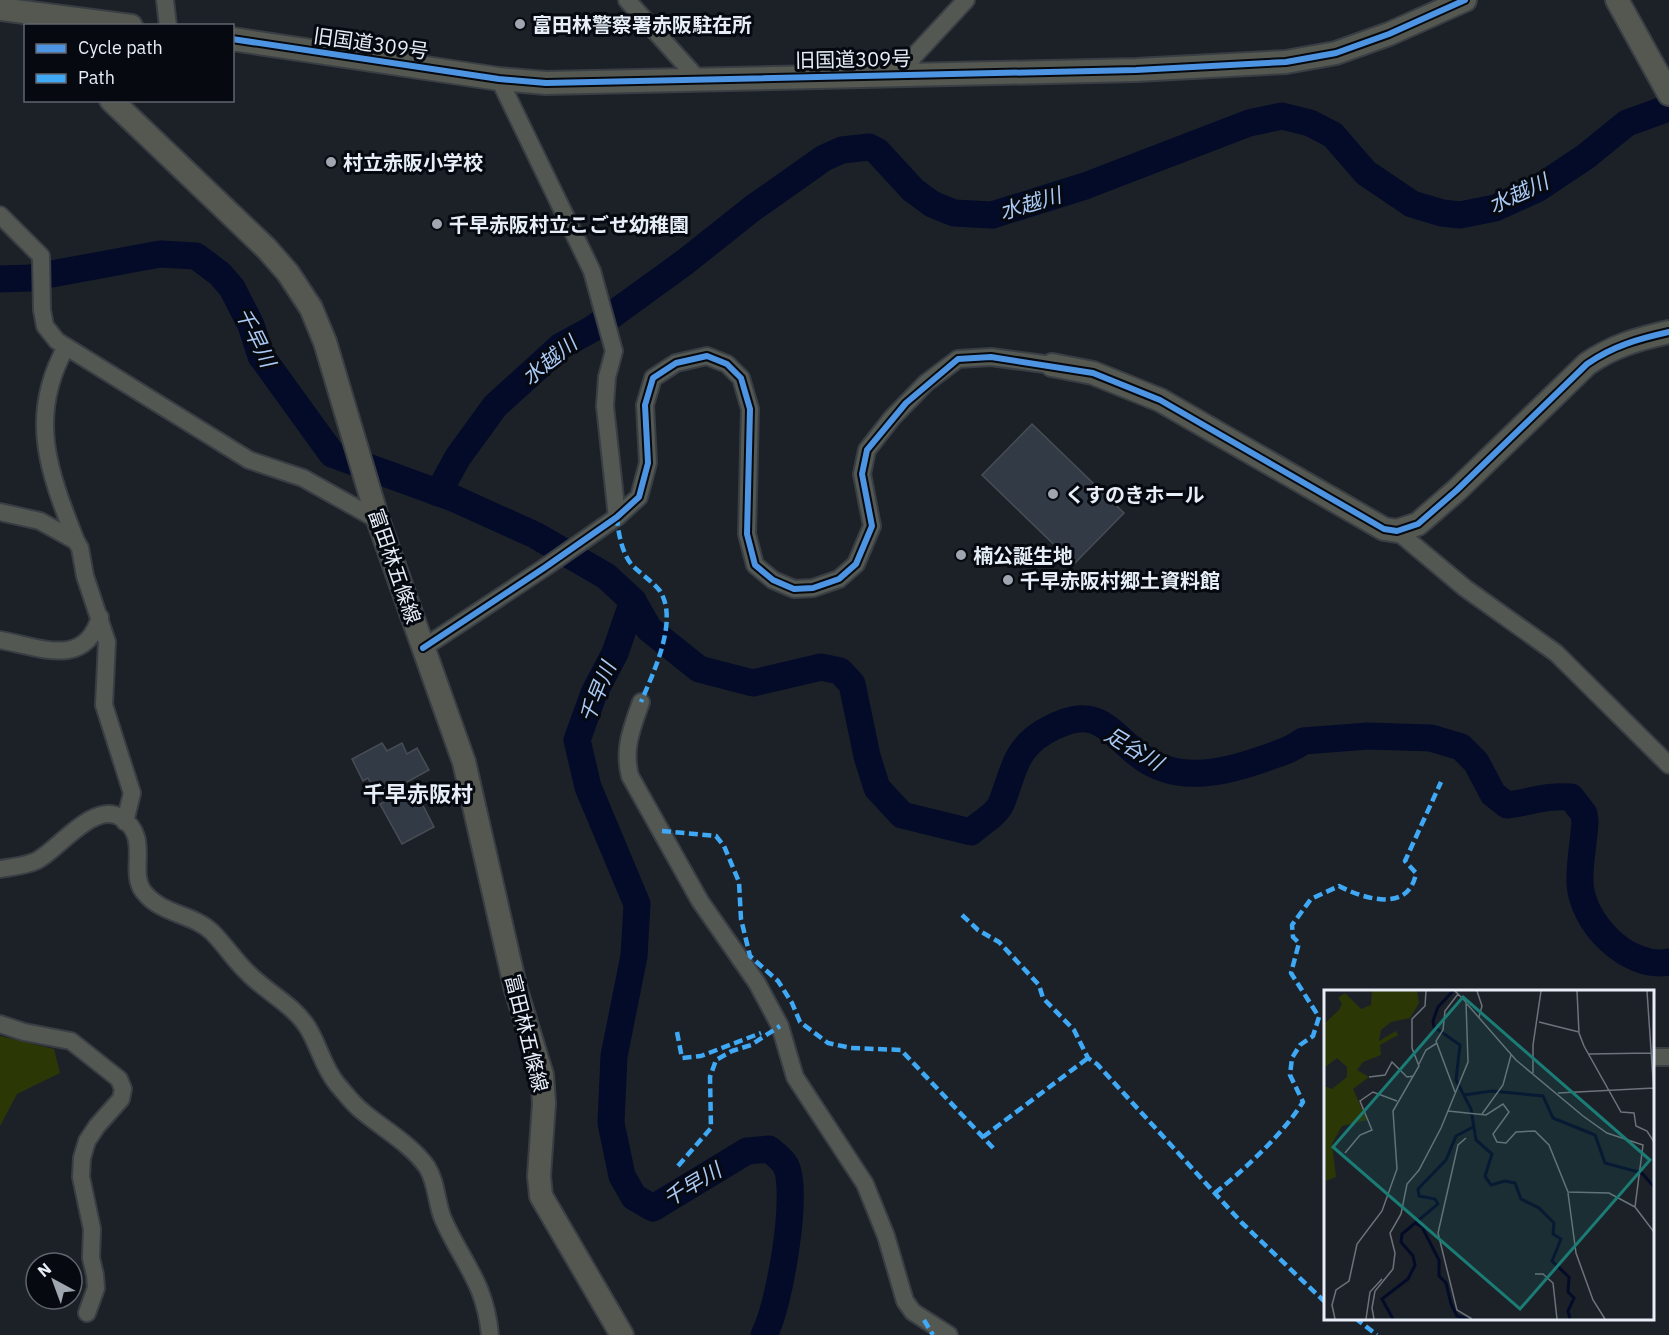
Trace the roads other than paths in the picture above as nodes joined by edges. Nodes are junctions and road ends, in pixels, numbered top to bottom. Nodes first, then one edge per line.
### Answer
1 (165, 0) edge
2 (627, 0) edge
3 (966, 0) edge
4 (1465, 0) edge
5 (1617, 0) edge
6 (0, 9) edge
7 (37, 20) edge
8 (100, 24) edge
9 (168, 24) edge
10 (234, 39) edge
11 (904, 74) junction
12 (499, 79) junction
13 (698, 79) junction
14 (1669, 93) edge
15 (113, 102) edge
16 (0, 215) edge
17 (1669, 332) edge
18 (66, 347) junction
19 (1052, 364) joint
20 (376, 511) junction
21 (0, 512) edge
22 (616, 517) junction
23 (1397, 531) junction
24 (76, 541) junction
25 (100, 617) junction
26 (0, 640) edge
27 (423, 648) junction
28 (641, 702) dead end
29 (1669, 765) edge
30 (125, 822) junction
31 (0, 869) edge
32 (0, 1024) edge
33 (87, 1313) dead end
34 (490, 1335) edge
35 (622, 1335) edge
36 (948, 1335) edge

1 - 9 street
2 - 13 street
3 - 11 street
4 - 11 street, 旧国道309号
5 - 14 street
6 - 7 street
7 - 8 street
10 - 12 street, 旧国道309号
11 - 13 street, 旧国道309号
12 - 13 street, 旧国道309号
12 - 22 street
15 - 20 street, 富田林五條線
16 - 18 street
17 - 23 street
18 - 20 street
18 - 24 street
19 - 22 street
19 - 23 street
20 - 27 street, 富田林五條線
21 - 24 street
22 - 27 street
23 - 29 street
24 - 25 street
25 - 26 street
25 - 30 street
27 - 35 street, 富田林五條線
28 - 36 street
30 - 31 street
30 - 34 street
32 - 33 street

